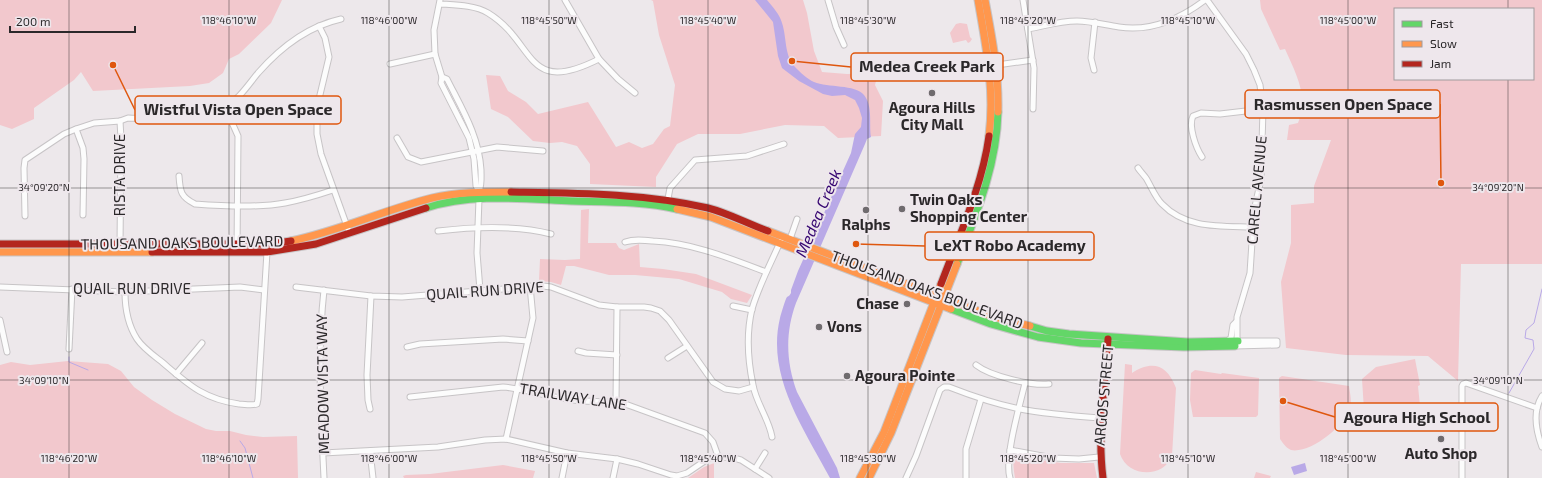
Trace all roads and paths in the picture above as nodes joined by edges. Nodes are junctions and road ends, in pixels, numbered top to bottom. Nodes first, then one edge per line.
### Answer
1 (565, 0) edge
2 (828, 0) edge
3 (978, 0) edge
4 (985, 0) edge
5 (1023, 0) edge
6 (1206, 0) edge
7 (440, 2) edge
8 (341, 19) dead end
9 (1095, 22) junction
10 (319, 26) junction
11 (1028, 29) junction
12 (844, 45) dead end
13 (435, 54) junction
14 (600, 59) junction
15 (1033, 60) junction
16 (390, 64) dead end
17 (997, 64) junction
18 (1094, 70) dead end
19 (990, 72) junction
20 (442, 77) junction
21 (635, 93) dead end
22 (225, 107) junction
23 (1034, 109) dead end
24 (1263, 109) junction
25 (120, 121) junction
26 (76, 129) junction
27 (396, 138) dead end
28 (784, 144) dead end
29 (479, 150) junction
30 (543, 151) dead end
31 (472, 152) junction
32 (1202, 157) dead end
33 (1138, 168) dead end
34 (179, 176) dead end
35 (333, 190) junction
36 (479, 195) junction
37 (667, 203) junction
38 (238, 205) junction
39 (83, 215) dead end
40 (25, 216) dead end
41 (797, 219) dead end
42 (1252, 227) junction
43 (479, 229) junction
44 (349, 230) junction
45 (438, 231) dead end
46 (551, 234) dead end
47 (781, 239) junction
48 (790, 239) junction
49 (625, 242) dead end
50 (0, 244) edge
51 (120, 249) junction
52 (237, 249) junction
53 (808, 249) junction
54 (0, 252) edge
55 (268, 252) junction
56 (766, 272) junction
57 (530, 286) junction
58 (0, 287) edge
59 (296, 287) dead end
60 (72, 289) junction
61 (264, 290) junction
62 (324, 290) junction
63 (480, 290) junction
64 (125, 292) junction
65 (370, 296) junction
66 (938, 300) junction
67 (732, 306) dead end
68 (617, 308) junction
69 (752, 310) junction
70 (0, 320) edge
71 (1236, 322) junction
72 (1108, 340) junction
73 (528, 341) junction
74 (1227, 341) junction
75 (202, 343) dead end
76 (1236, 344) junction
77 (687, 346) junction
78 (407, 347) dead end
79 (69, 349) dead end
80 (578, 350) dead end
81 (7, 352) dead end
82 (617, 355) junction
83 (668, 358) dead end
84 (976, 365) dead end
85 (176, 374) junction
86 (1025, 382) junction
87 (1049, 384) dead end
88 (518, 388) junction
89 (753, 388) junction
90 (1542, 396) edge
91 (410, 397) dead end
92 (981, 399) junction
93 (616, 402) junction
94 (1537, 408) junction
95 (370, 409) dead end
96 (1019, 409) junction
97 (1100, 418) junction
98 (772, 437) dead end
99 (506, 439) junction
100 (1542, 447) edge
101 (1010, 450) junction
102 (370, 451) junction
103 (323, 452) junction
104 (765, 452) dead end
105 (567, 453) junction
106 (718, 456) junction
107 (1099, 457) junction
108 (617, 459) junction
109 (755, 469) junction
110 (324, 478) edge
111 (373, 478) edge
112 (562, 478) edge
113 (613, 478) edge
114 (769, 478) edge
115 (860, 478) edge
116 (869, 478) edge
117 (906, 478) edge
118 (966, 478) edge
119 (1010, 478) edge
120 (1102, 478) edge
121 (1462, 478) edge

1 - 14 street
2 - 12 street
3 - 19 main road
4 - 17 main road
5 - 11 street
6 - 9 street
6 - 24 street, CARELL AVENUE
7 - 13 street
7 - 14 street
8 - 10 street
9 - 11 street
9 - 18 street
10 - 22 street
10 - 35 street
11 - 15 street
13 - 16 street
13 - 20 street
14 - 21 street
15 - 17 street
15 - 23 street
17 - 19 street
17 - 66 main road
19 - 66 main road
20 - 29 street
20 - 31 street
22 - 25 street
22 - 38 street
24 - 32 street
24 - 42 street, CARELL AVENUE
25 - 26 street
25 - 51 street, RISTA DRIVE
26 - 39 street
26 - 40 street
27 - 31 street
28 - 37 street
29 - 30 street
29 - 31 street
29 - 36 street
31 - 36 street
33 - 42 street
34 - 38 street
35 - 38 street
35 - 44 street
36 - 37 main road, THOUSAND OAKS BOULEVARD
36 - 43 street
36 - 44 main road, THOUSAND OAKS BOULEVARD
37 - 47 main road, THOUSAND OAKS BOULEVARD
38 - 52 street
41 - 48 street
42 - 71 street, CARELL AVENUE
43 - 45 street
43 - 46 street
43 - 63 street
44 - 52 main road, THOUSAND OAKS BOULEVARD
44 - 55 main road, THOUSAND OAKS BOULEVARD
47 - 48 main road, THOUSAND OAKS BOULEVARD
47 - 53 main road, THOUSAND OAKS BOULEVARD
47 - 56 street
48 - 53 main road, THOUSAND OAKS BOULEVARD
49 - 56 street
50 - 51 main road, THOUSAND OAKS BOULEVARD
51 - 52 main road, THOUSAND OAKS BOULEVARD
51 - 54 main road, THOUSAND OAKS BOULEVARD
52 - 55 main road, THOUSAND OAKS BOULEVARD
53 - 66 main road, THOUSAND OAKS BOULEVARD
55 - 61 street
56 - 69 street
57 - 63 street, QUAIL RUN DRIVE
57 - 68 street, QUAIL RUN DRIVE
57 - 73 street
58 - 60 street, QUAIL RUN DRIVE
59 - 62 street, QUAIL RUN DRIVE
60 - 64 street, QUAIL RUN DRIVE
60 - 79 street
61 - 64 street, QUAIL RUN DRIVE
61 - 85 street
62 - 65 street, QUAIL RUN DRIVE
62 - 103 street, MEADOW VISTA WAY
63 - 65 street, QUAIL RUN DRIVE
64 - 85 street
65 - 95 street
66 - 72 main road, THOUSAND OAKS BOULEVARD
66 - 115 main road
66 - 116 main road
67 - 69 street
68 - 77 street, QUAIL RUN DRIVE
68 - 82 street
69 - 89 street
70 - 81 street
71 - 74 street, CARELL AVENUE
71 - 76 street, CARELL AVENUE
72 - 74 main road, THOUSAND OAKS BOULEVARD
72 - 76 main road, THOUSAND OAKS BOULEVARD
72 - 97 main road, ARGOS STREET
73 - 78 street
73 - 88 street
74 - 76 main road, THOUSAND OAKS BOULEVARD
75 - 85 street
76 - 76 street, THOUSAND OAKS BOULEVARD
77 - 83 street
77 - 89 street, QUAIL RUN DRIVE
80 - 82 street
82 - 93 street
84 - 86 street
86 - 87 street
86 - 96 street
88 - 91 street, TRAILWAY LANE
88 - 93 street, TRAILWAY LANE
88 - 99 street
89 - 98 street
90 - 94 street
92 - 96 street
92 - 117 street
92 - 118 street
93 - 106 street, TRAILWAY LANE
94 - 100 street
94 - 121 street
96 - 97 street
96 - 101 street
97 - 107 main road, ARGOS STREET
99 - 102 street
99 - 105 street
101 - 107 street
101 - 119 street
102 - 103 street
102 - 111 street
103 - 110 street, MEADOW VISTA WAY
104 - 109 street
105 - 108 street
105 - 112 street
106 - 108 street
106 - 109 street
107 - 120 main road, ARGOS STREET
108 - 113 street
109 - 114 street

